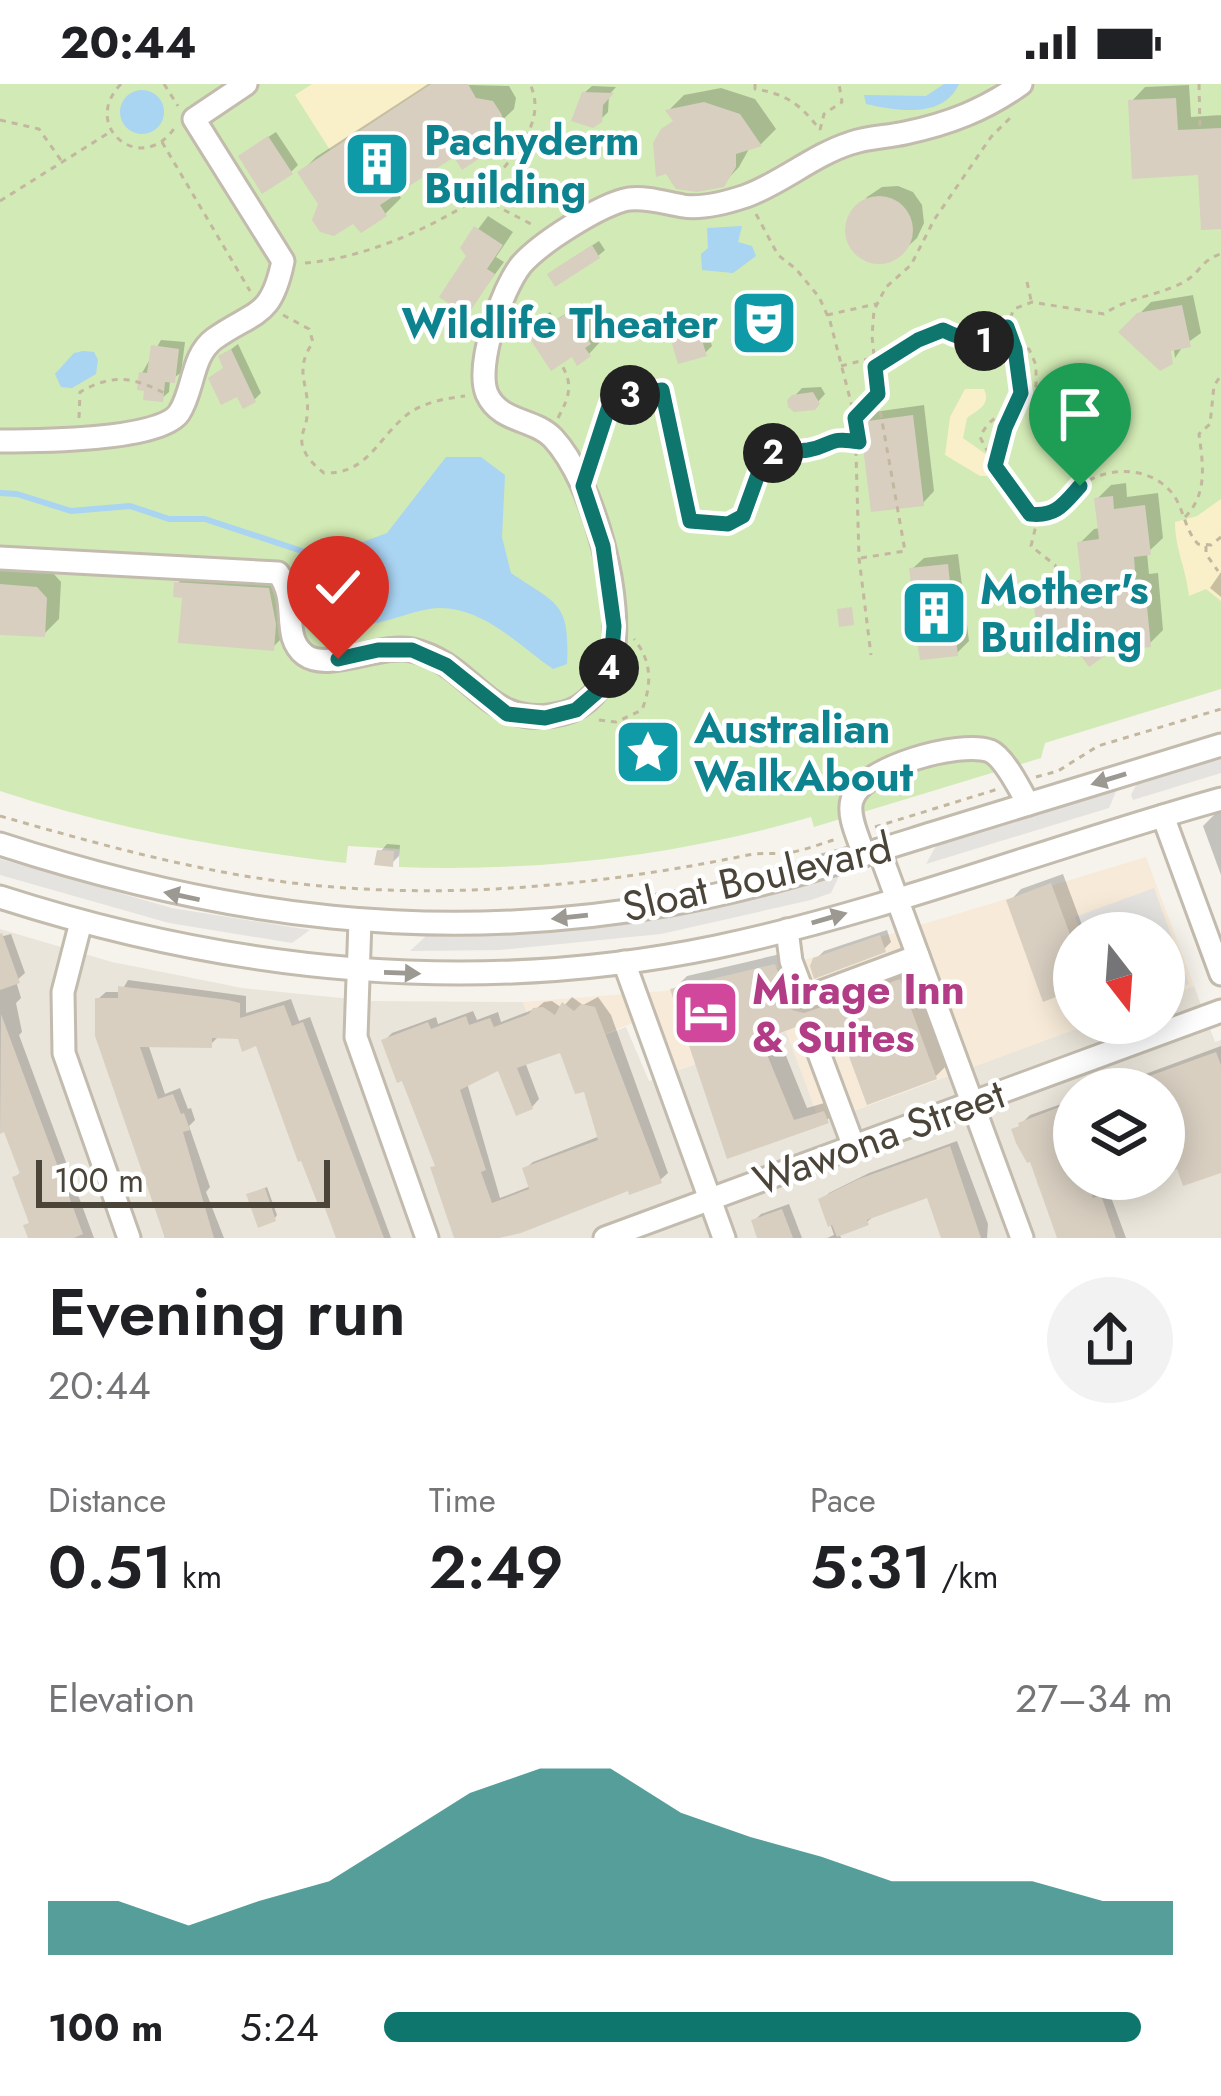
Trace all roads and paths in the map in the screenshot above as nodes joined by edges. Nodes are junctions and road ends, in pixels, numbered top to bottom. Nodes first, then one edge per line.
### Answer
1 (121, 84) edge
2 (164, 84) edge
3 (246, 84) edge
4 (530, 84) edge
5 (755, 84) edge
6 (839, 84) edge
7 (1021, 84) edge
8 (1199, 84) edge
9 (1019, 109) dead end
10 (178, 111) dead end
11 (178, 119) dead end
12 (0, 120) edge
13 (1200, 129) dead end
14 (820, 130) junction
15 (112, 131) junction
16 (162, 142) junction
17 (818, 155) junction
18 (63, 163) junction
19 (748, 196) junction
20 (479, 197) junction
21 (0, 201) edge
22 (556, 237) junction
23 (1221, 254) edge
24 (284, 261) junction
25 (1027, 282) dead end
26 (1031, 302) junction
27 (878, 304) junction
28 (262, 312) junction
29 (827, 315) junction
30 (1007, 327) junction
31 (1015, 349) junction
32 (874, 358) junction
33 (561, 364) dead end
34 (842, 366) junction
35 (875, 367) junction
36 (1221, 375) edge
37 (486, 392) junction
38 (1021, 393) junction
39 (878, 394) junction
40 (186, 400) junction
41 (1012, 412) junction
42 (855, 418) junction
43 (550, 435) junction
44 (83, 437) junction
45 (0, 441) edge
46 (859, 442) junction
47 (995, 466) junction
48 (583, 486) junction
49 (1039, 515) junction
50 (1183, 519) junction
51 (1221, 537) edge
52 (1206, 544) junction
53 (0, 558) edge
54 (859, 558) junction
55 (1218, 571) dead end
56 (1061, 585) dead end
57 (614, 626) junction
58 (871, 655) dead end
59 (1221, 709) edge
60 (576, 710) junction
61 (1221, 745) edge
62 (1017, 783) junction
63 (1221, 800) edge
64 (1028, 804) junction
65 (0, 816) edge
66 (1163, 816) junction
67 (857, 832) junction
68 (0, 844) edge
69 (872, 852) junction
70 (0, 897) edge
71 (896, 897) junction
72 (360, 920) junction
73 (81, 922) junction
74 (788, 930) junction
75 (918, 956) junction
76 (624, 962) junction
77 (356, 971) junction
78 (1221, 974) edge
79 (1221, 1011) edge
80 (817, 1048) dead end
81 (972, 1103) junction
82 (854, 1147) junction
83 (710, 1199) junction
84 (129, 1238) edge
85 (427, 1238) edge
86 (605, 1238) edge
87 (724, 1238) edge
88 (1022, 1238) edge

1 - 15 path
2 - 10 path
3 - 24 street
4 - 20 path
5 - 14 path
6 - 14 path
7 - 17 street
8 - 13 path
9 - 27 path
11 - 16 path
12 - 18 path
14 - 17 path
15 - 16 path
15 - 18 path
16 - 28 path
17 - 19 street
18 - 21 path
19 - 22 street
19 - 29 path
20 - 22 path
20 - 24 path
22 - 37 street
23 - 26 path
24 - 28 street
25 - 26 path
26 - 30 path
27 - 29 path
27 - 32 path
28 - 37 path
28 - 40 street
29 - 34 path
30 - 31 path
30 - 35 path
31 - 38 path
31 - 38 path
32 - 34 path
32 - 35 path
33 - 43 path
34 - 42 path
35 - 39 path
36 - 50 path
37 - 43 street
38 - 41 path
39 - 42 path
39 - 54 path
40 - 44 street
40 - 44 path
41 - 47 path
41 - 47 path
42 - 46 path
43 - 48 street
44 - 45 street
46 - 48 path
46 - 54 path
47 - 49 path
48 - 57 street
49 - 50 path
49 - 56 path
50 - 52 path
51 - 52 path
52 - 55 path
53 - 60 street
54 - 58 path
57 - 60 street
57 - 60 path
59 - 62 path
61 -> 64 street, Sloat Boulevard
62 - 64 street
62 - 67 path
62 - 67 street
63 - 66 street, Sloat Boulevard
64 - 69 street, Sloat Boulevard
65 - 67 path
66 - 71 street, Sloat Boulevard
66 - 78 street
67 - 69 street
72 -> 68 street, Sloat Boulevard
69 - 71 street
69 -> 72 street, Sloat Boulevard
70 - 73 street, Sloat Boulevard
74 -> 71 street, Sloat Boulevard
71 - 75 street
72 - 77 street
73 - 77 street, Sloat Boulevard
73 - 84 street
74 - 75 street
74 - 76 street, Sloat Boulevard
75 - 81 street
77 -> 76 street, Sloat Boulevard
76 - 83 street
77 - 85 street
79 - 81 street, Wawona Street
80 - 82 street
81 - 82 street, Wawona Street
81 - 88 street
82 - 83 street, Wawona Street
83 - 86 street, Wawona Street
83 - 87 street

